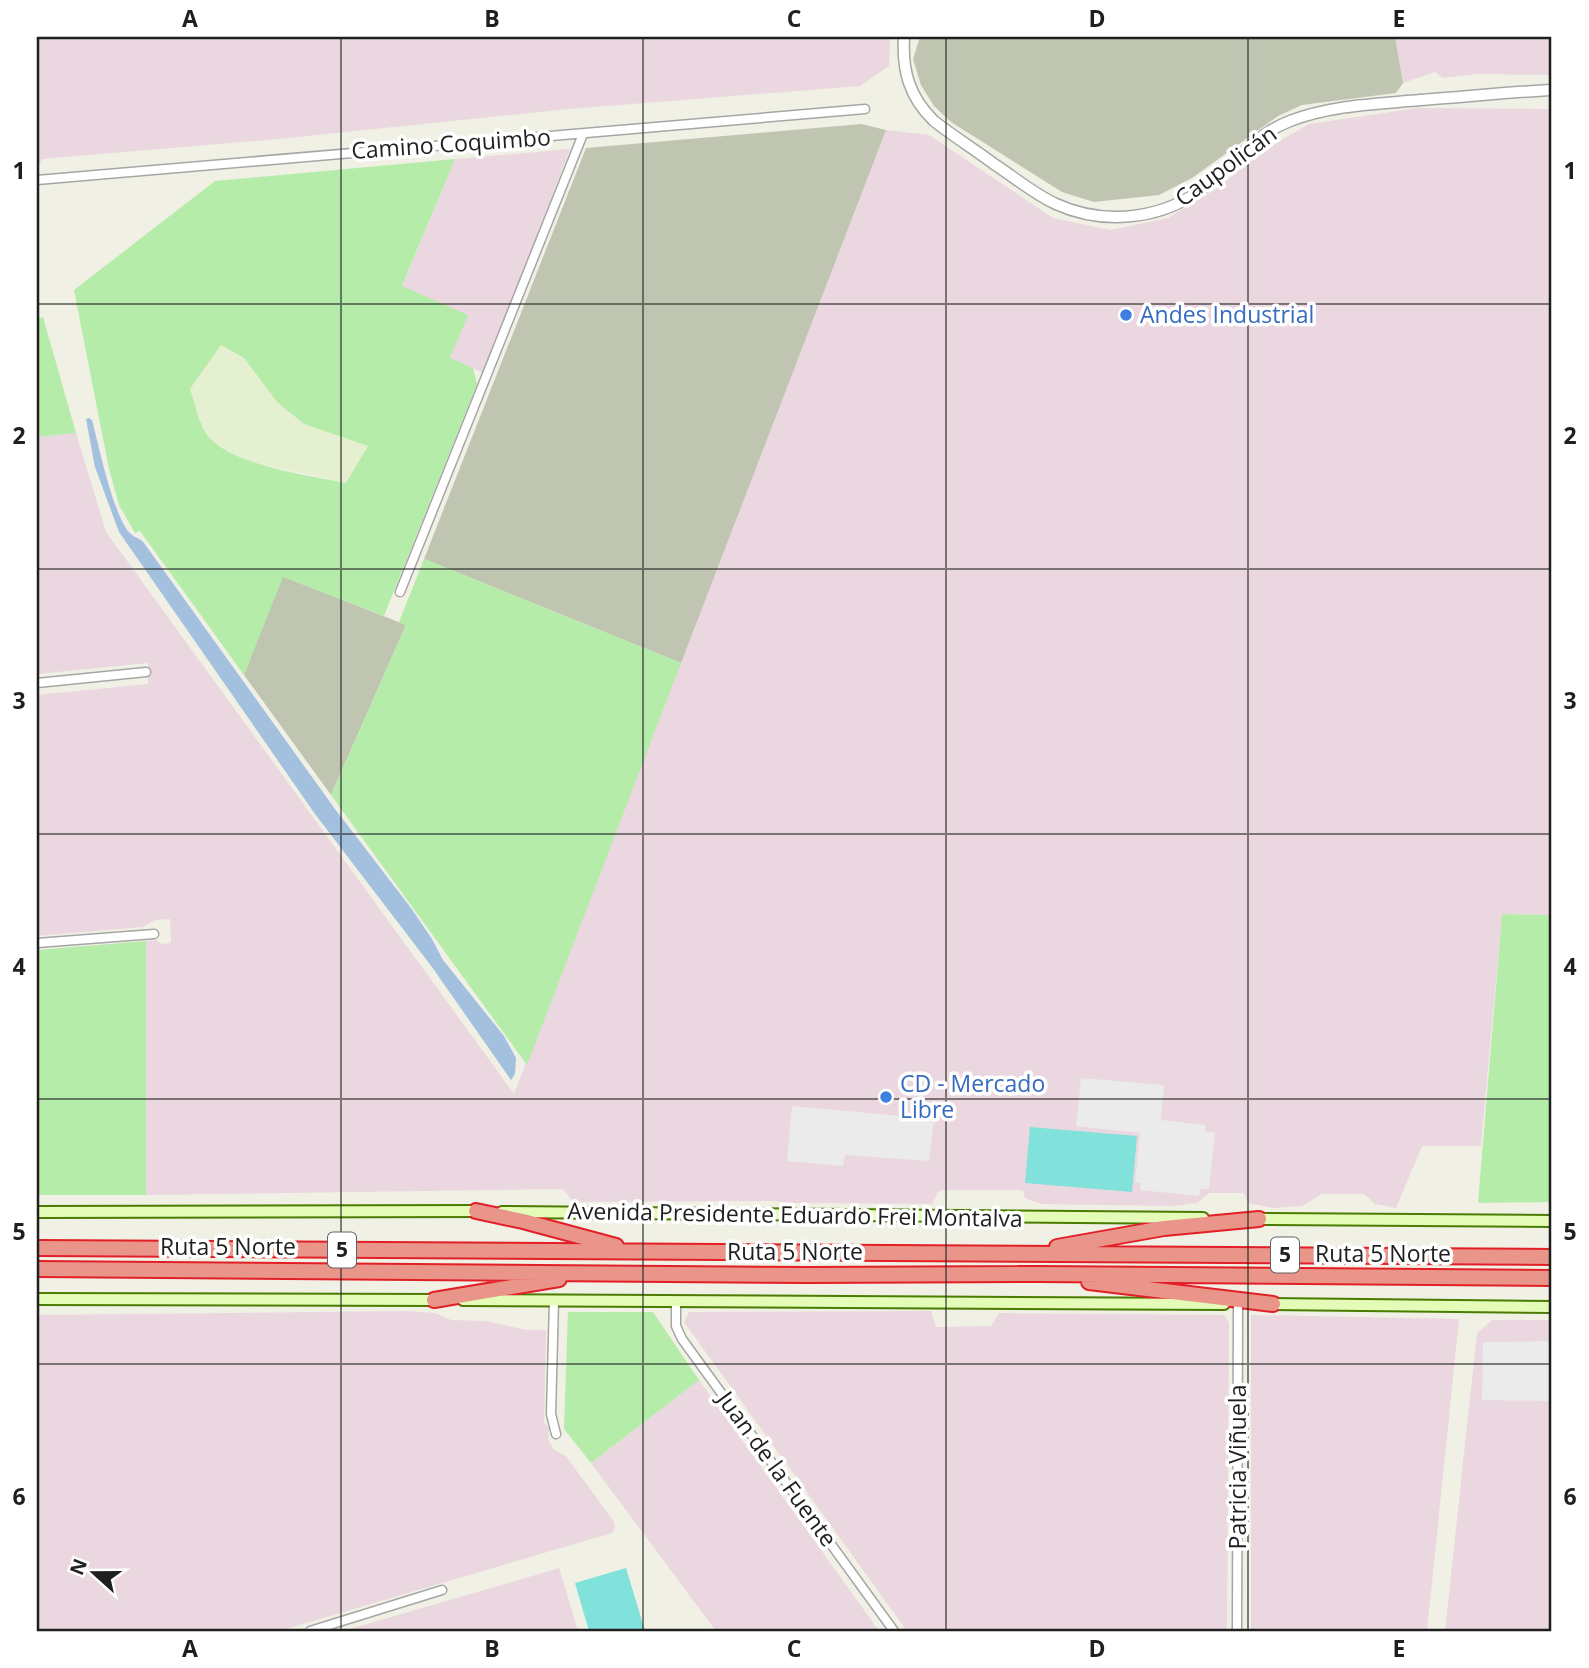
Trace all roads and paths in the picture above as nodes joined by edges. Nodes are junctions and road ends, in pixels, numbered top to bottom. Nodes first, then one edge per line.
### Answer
1 (904, 37) edge
2 (1552, 90) edge
3 (865, 109) dead end
4 (583, 134) junction
5 (37, 180) edge
6 (400, 592) dead end
7 (146, 672) dead end
8 (37, 683) edge
9 (154, 934) dead end
10 (37, 943) edge
11 (476, 1211) junction
12 (37, 1213) edge
13 (1259, 1219) junction
14 (1552, 1221) edge
15 (37, 1248) edge
16 (648, 1252) junction
17 (1017, 1253) junction
18 (1552, 1257) edge
19 (37, 1269) edge
20 (584, 1273) junction
21 (1040, 1274) junction
22 (1552, 1278) edge
23 (37, 1299) edge
24 (434, 1300) junction
25 (554, 1300) junction
26 (676, 1301) junction
27 (1238, 1304) junction
28 (1273, 1304) junction
29 (1552, 1307) edge
30 (556, 1434) dead end
31 (442, 1590) dead end
32 (310, 1631) edge
33 (894, 1631) edge
34 (1237, 1631) edge

1 - 2 street, Caupolicán
3 - 4 street, Camino Coquimbo
4 - 5 street, Camino Coquimbo
4 - 6 street
7 - 8 street
9 - 10 street
11 - 12 main road, Avenida Presidente Eduardo Frei Montalva
11 - 13 main road, Avenida Presidente Eduardo Frei Montalva
11 - 16 highway
13 - 14 main road, Avenida Presidente Eduardo Frei Montalva
13 - 17 highway
15 - 16 highway, Ruta 5 Norte / 5
16 - 17 highway, Ruta 5 Norte / 5
17 - 18 highway, Ruta 5 Norte / 5
19 - 20 highway, Ruta 5 Norte / 5
20 - 21 highway, Ruta 5 Norte / 5
20 - 24 highway
21 - 22 highway, Ruta 5 Norte / 5
21 - 28 highway
23 - 24 main road
24 - 25 main road
25 - 26 main road
25 - 30 street
26 - 27 main road
26 - 33 street, Juan de la Fuente
27 - 28 main road
27 - 34 street, Patricia Viñuela
28 - 29 main road
31 - 32 street

